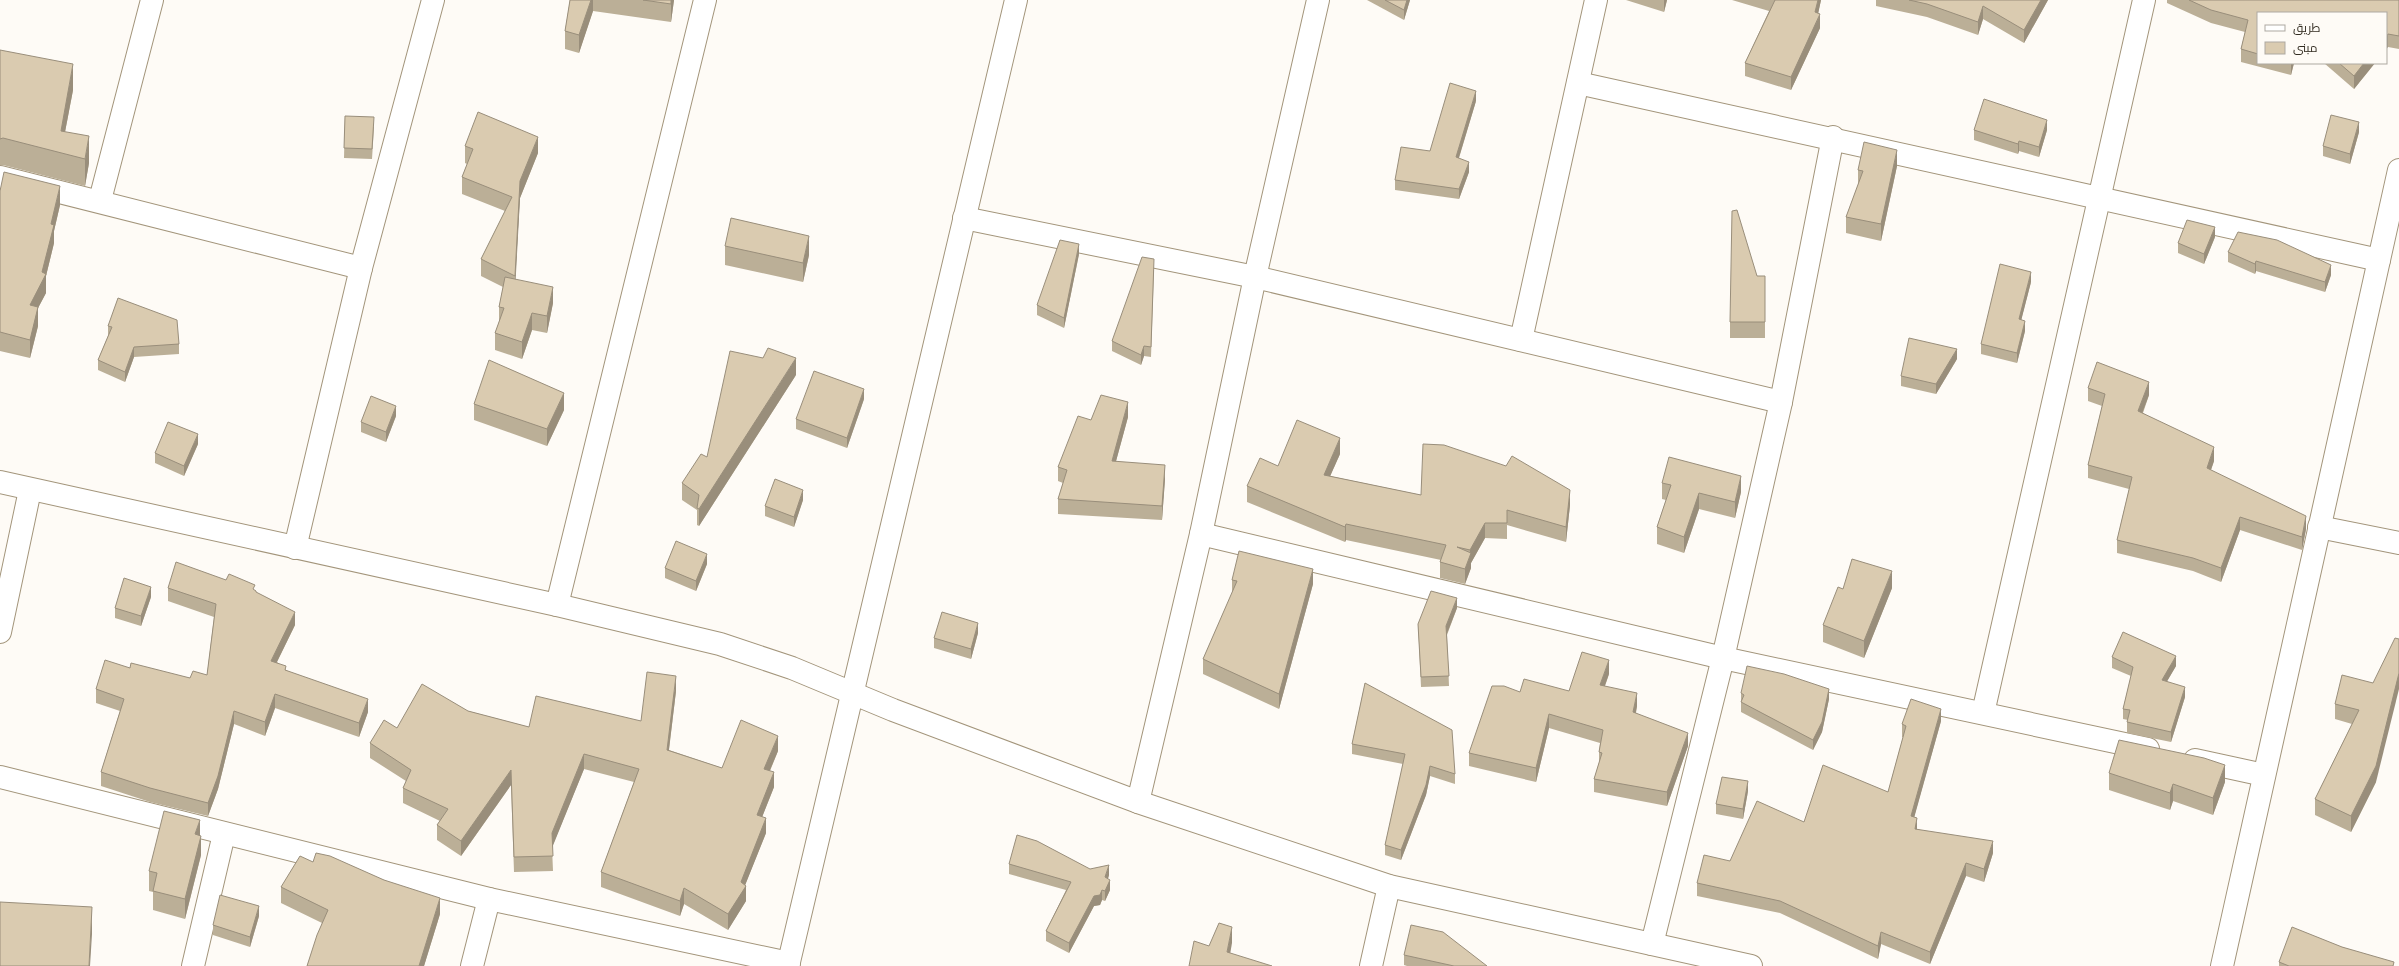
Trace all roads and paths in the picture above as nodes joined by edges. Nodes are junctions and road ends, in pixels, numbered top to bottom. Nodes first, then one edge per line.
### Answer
1 (152, 0) edge
2 (432, 0) edge
3 (705, 0) edge
4 (1016, 0) edge
5 (1318, 0) edge
6 (1596, 0) edge
7 (2144, 0) edge
8 (1578, 83) junction
9 (1833, 138) junction
10 (2399, 170) edge
11 (0, 177) edge
12 (2099, 198) junction
13 (100, 200) junction
14 (964, 218) junction
15 (2379, 260) junction
16 (361, 268) junction
17 (1255, 276) junction
18 (1521, 340) junction
19 (1781, 402) junction
20 (0, 482) edge
21 (30, 490) junction
22 (2319, 527) junction
23 (1201, 534) junction
24 (2399, 543) edge
25 (295, 548) junction
26 (557, 605) junction
27 (0, 632) edge
28 (1723, 658) junction
29 (852, 693) junction
30 (1983, 713) junction
31 (2264, 775) junction
32 (0, 777) edge
33 (1138, 802) junction
34 (224, 834) junction
35 (1389, 886) junction
36 (489, 899) junction
37 (1652, 944) junction
38 (788, 965) edge
39 (194, 966) edge
40 (472, 966) edge
41 (1371, 966) edge
42 (1751, 966) edge
43 (2222, 966) edge

1 - 13 street
2 - 16 street
3 - 26 street
4 - 14 street
5 - 17 street
6 - 8 street
7 - 12 street
8 - 9 street
8 - 18 street
9 - 12 street
9 - 19 street
10 - 15 street
11 - 13 street
12 - 15 street
12 - 30 street
13 - 16 street
14 - 17 street
14 - 29 street
15 - 22 street
16 - 25 street
17 - 18 street
17 - 23 street
18 - 19 street
19 - 28 street
20 - 21 street
21 - 25 street
21 - 27 street
22 - 24 street
22 - 31 street
23 - 28 street
23 - 33 street
25 - 26 street
26 - 29 street
28 - 30 street
28 - 37 street
29 - 33 street
29 - 38 street
30 - 31 street
31 - 43 street
32 - 34 street
33 - 35 street
34 - 36 street
34 - 39 street
35 - 37 street
35 - 41 street
36 - 38 street
36 - 40 street
37 - 42 street

